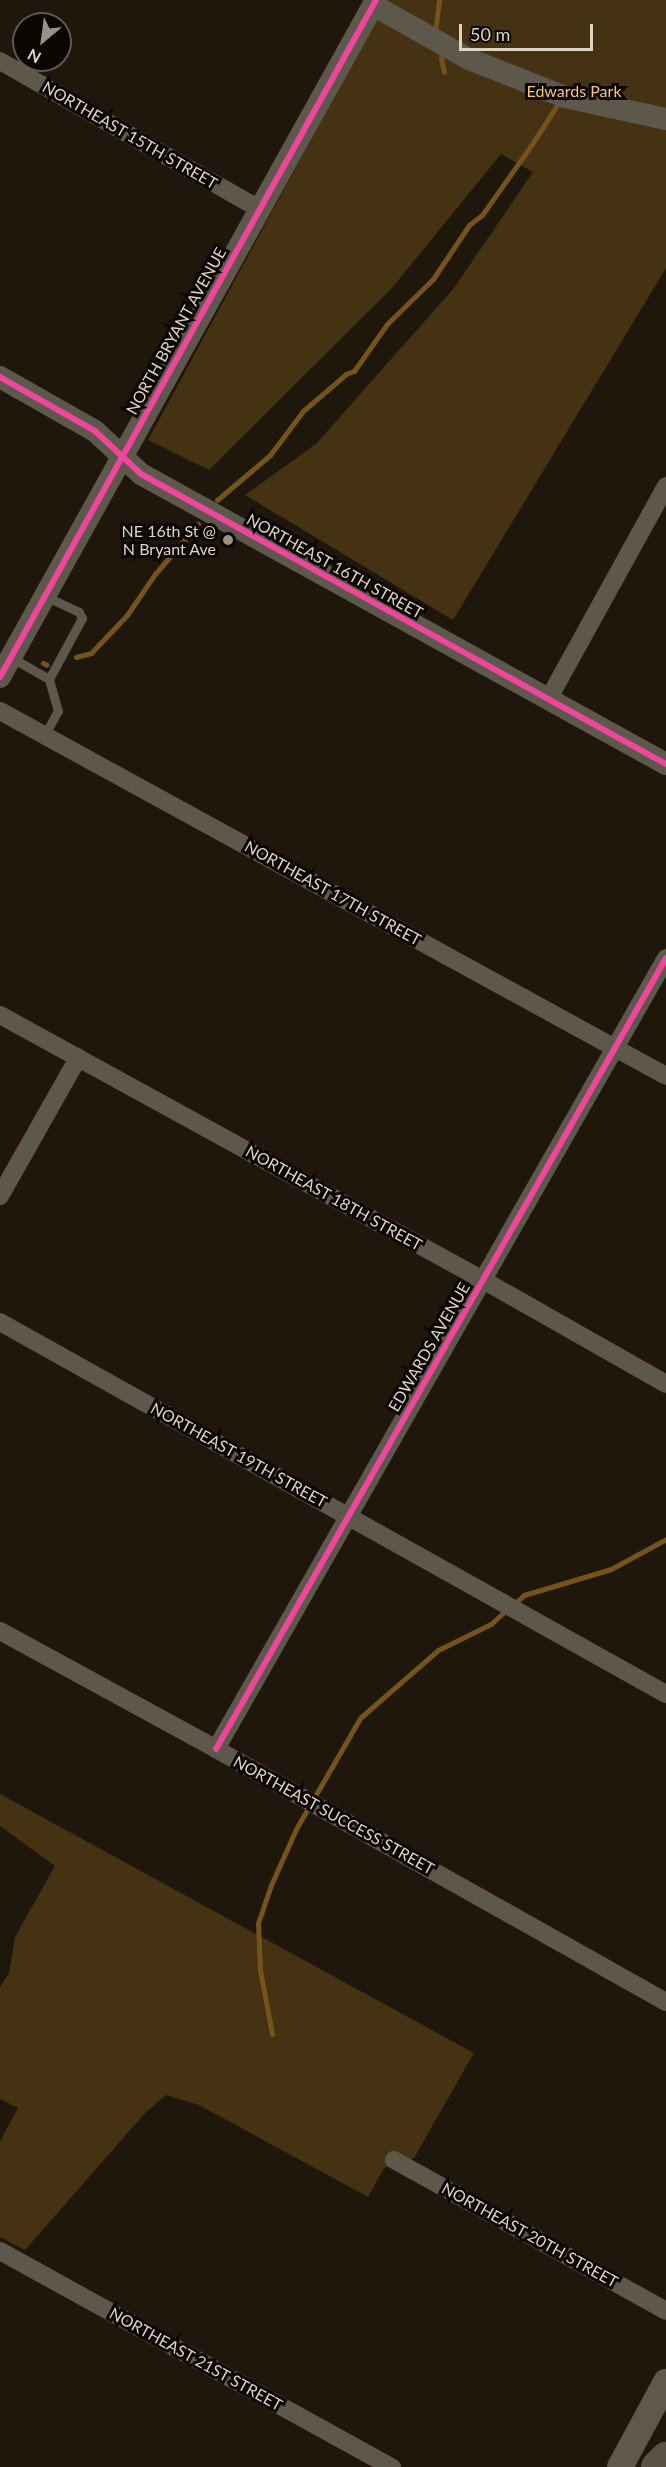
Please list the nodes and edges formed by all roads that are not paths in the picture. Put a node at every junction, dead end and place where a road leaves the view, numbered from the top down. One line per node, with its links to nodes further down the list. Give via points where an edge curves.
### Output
1 (375, 3): 3 (street, via 469,59 544,89); 4 (street, NORTH BRYANT AVENUE)
2 (0, 61): 4 (street, NORTHEAST 15TH STREET)
3 (666, 119)
4 (260, 209): 6 (street, NORTH BRYANT AVENUE)
5 (0, 377): 6 (street, NORTHEAST 16TH STREET, via 94,431)
6 (122, 456): 8 (street, NORTH BRYANT AVENUE); 11 (street, NORTHEAST 16TH STREET, via 141,474)
7 (666, 486): 11 (street)
8 (44, 596): 9 (street, NORTH BRYANT AVENUE); 10 (lane, via 79,612 82,618)
9 (5, 667): 10 (lane)
10 (49, 679): 13 (lane, via 58,711)
11 (549, 698): 14 (street, NORTHEAST 16TH STREET)
12 (0, 711): 13 (street, NORTHEAST 17TH STREET)
13 (44, 736): 17 (street, NORTHEAST 17TH STREET)
14 (666, 764)
15 (666, 958): 17 (street, EDWARDS AVENUE)
16 (0, 1016): 18 (street, NORTHEAST 18TH STREET)
17 (615, 1047): 19 (street, NORTHEAST 17TH STREET); 21 (street, EDWARDS AVENUE)
18 (78, 1058): 20 (street); 21 (street, NORTHEAST 18TH STREET)
19 (666, 1076)
20 (0, 1196)
21 (483, 1280): 23 (street, NORTHEAST 18TH STREET); 24 (street, EDWARDS AVENUE)
22 (0, 1323): 24 (street, NORTHEAST 19TH STREET)
23 (666, 1384)
24 (348, 1516): 26 (street, NORTHEAST 19TH STREET); 27 (street, EDWARDS AVENUE)
25 (0, 1631): 27 (street, NORTHEAST SUCCESS STREET)
26 (666, 1694)
27 (216, 1749): 28 (street, NORTHEAST SUCCESS STREET)
28 (666, 2002)
29 (394, 2160): 31 (street, NORTHEAST 20TH STREET)
30 (0, 2251): 34 (street, NORTHEAST 21ST STREET)
31 (666, 2312)
32 (666, 2382): 35 (main road)
33 (666, 2458): 36 (highway)
34 (392, 2467)
35 (620, 2467)
36 (657, 2467)

